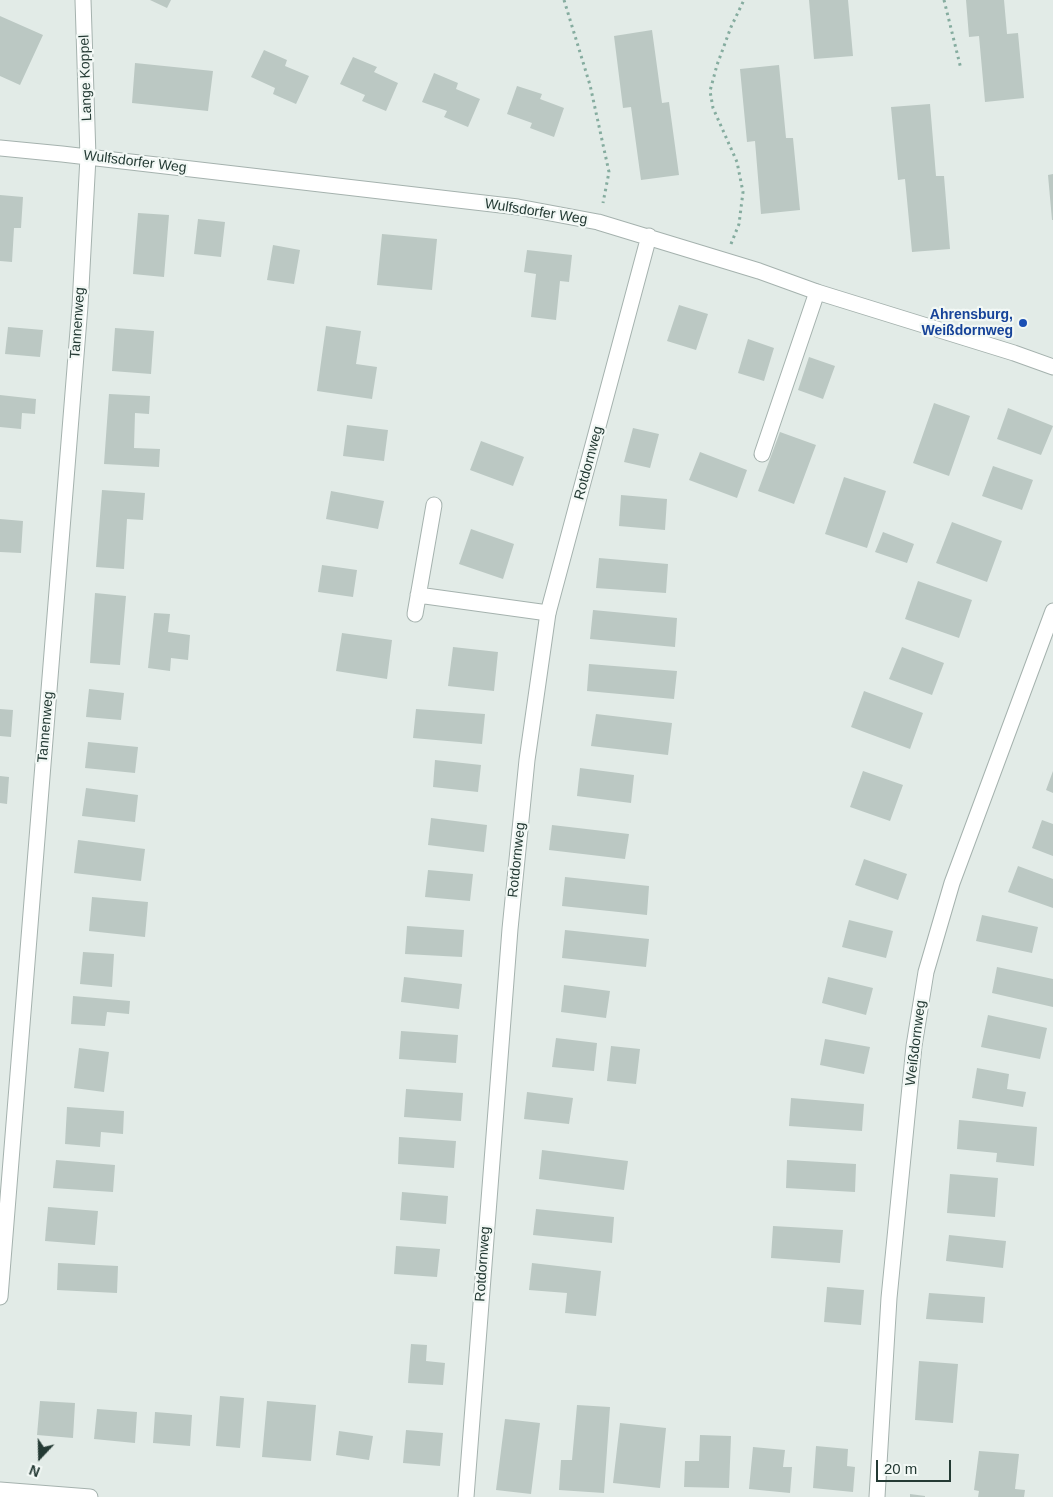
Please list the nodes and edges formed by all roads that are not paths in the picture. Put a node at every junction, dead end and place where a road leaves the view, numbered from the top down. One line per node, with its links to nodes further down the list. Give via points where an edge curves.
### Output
1 (83, 0): 3 (street, Lange Koppel)
2 (0, 148): 3 (street, Wulfsdorfer Weg)
3 (88, 157): 4 (street, Wulfsdorfer Weg, via 518,207 598,222); 13 (street, Tannenweg, via 80,306)
4 (649, 236): 5 (street, Wulfsdorfer Weg); 11 (street, Rotdornweg)
5 (817, 292): 6 (street, Wulfsdorfer Weg); 7 (street)
6 (1053, 368)
7 (762, 454)
8 (434, 505): 9 (street)
9 (418, 595): 11 (street); 12 (street)
10 (1053, 611): 17 (street, Weißdornweg, via 952,884 926,972 914,1046 889,1298)
11 (548, 613): 16 (street, Rotdornweg, via 527,760 510,929)
12 (415, 614)
13 (0, 1297)
14 (0, 1490): 15 (street)
15 (90, 1497)
16 (466, 1497)
17 (877, 1497)

